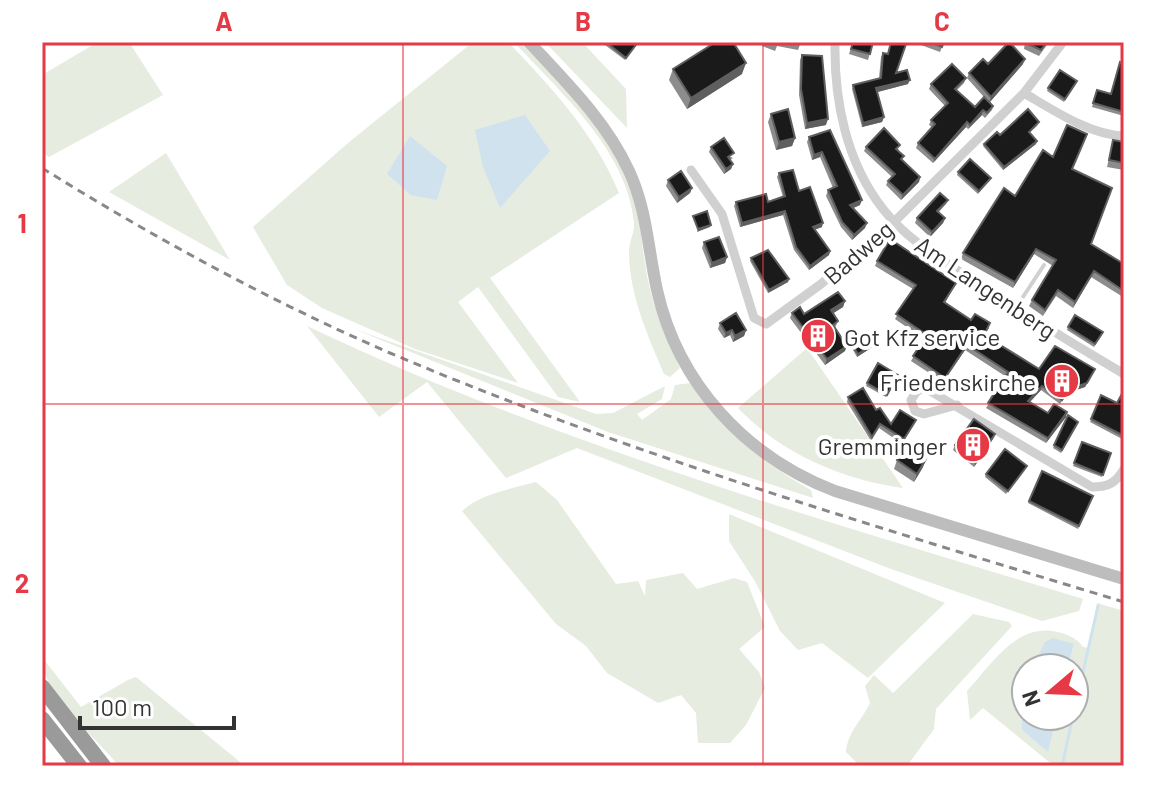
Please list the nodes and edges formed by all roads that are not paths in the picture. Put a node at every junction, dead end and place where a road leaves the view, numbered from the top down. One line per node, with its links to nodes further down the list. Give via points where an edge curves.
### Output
1 (529, 42): 13 (main road, via 589,107 623,159 645,216 670,333 698,386 740,434 778,463 835,491)
2 (835, 42): 7 (street, Am Langenberg, via 837,106 873,195)
3 (1063, 42): 4 (street, Badweg)
4 (1024, 93): 5 (street, via 1111,136); 7 (street, Badweg)
5 (1124, 136)
6 (691, 170): 7 (street, Badweg, via 722,214 754,318 762,324 821,284)
7 (894, 222): 9 (street, Am Langenberg)
8 (1044, 265): 9 (lane)
9 (1016, 308): 10 (street, Am Langenberg)
10 (1124, 374)
11 (957, 405): 12 (street, via 1092,487 1115,482)
12 (1124, 469)
13 (1124, 579)
14 (42, 687): 17 (highway)
15 (42, 719): 16 (highway)
16 (79, 766)
17 (103, 766)

